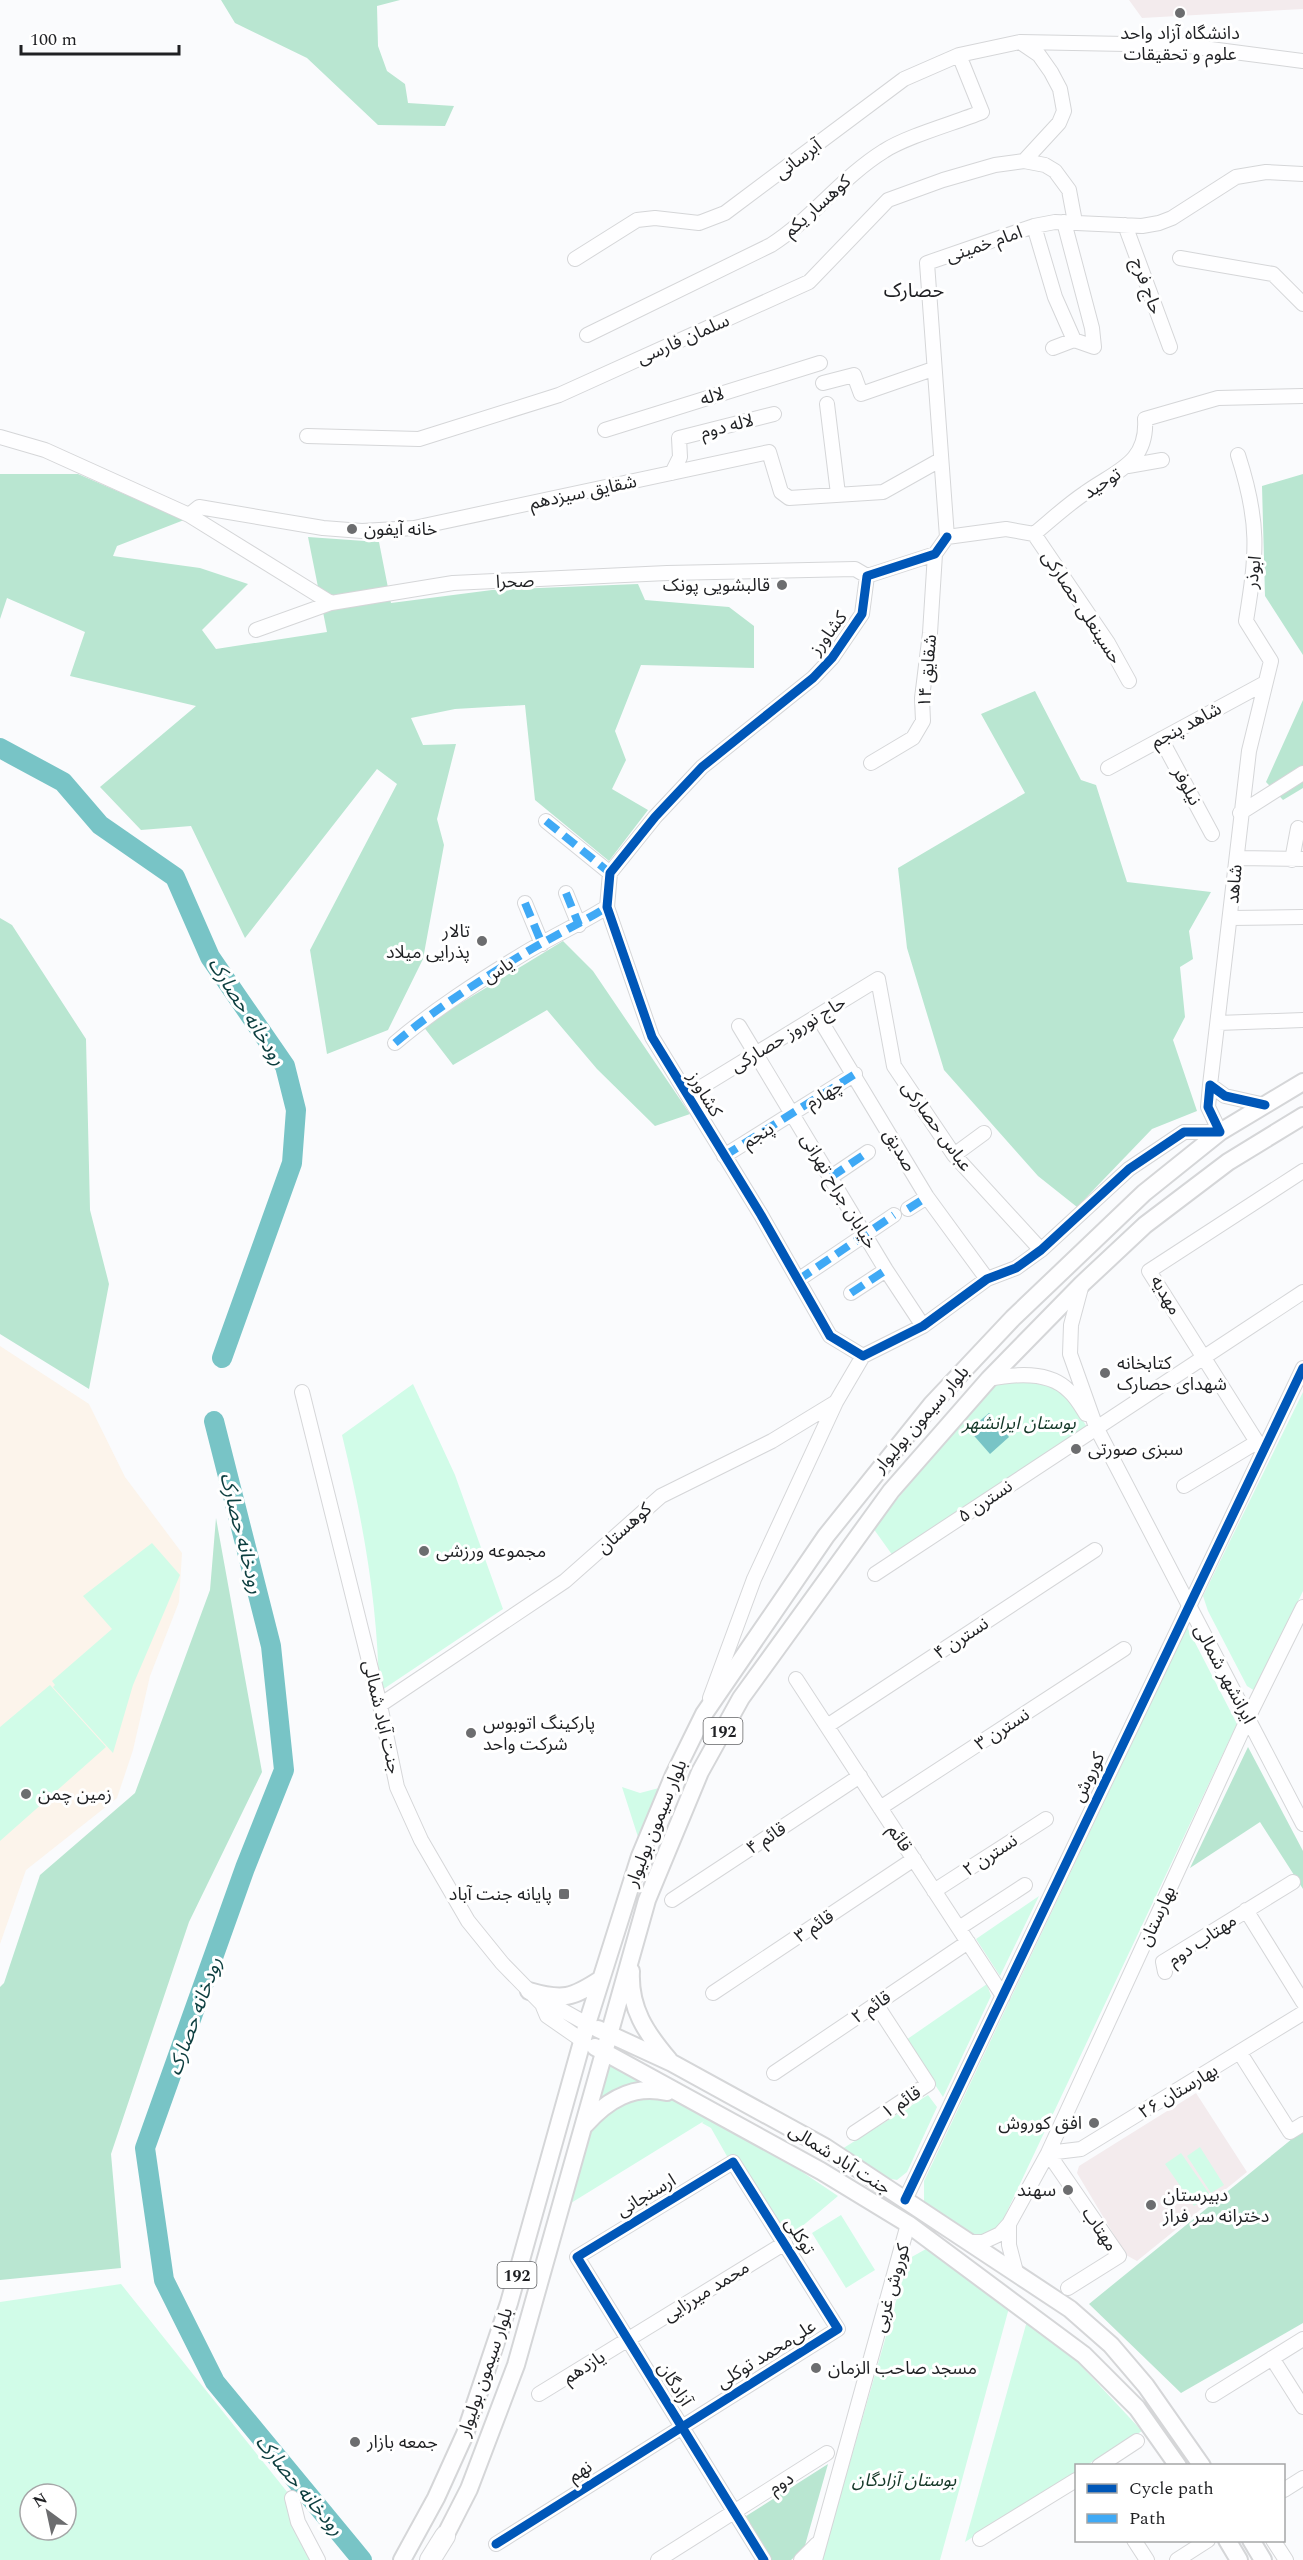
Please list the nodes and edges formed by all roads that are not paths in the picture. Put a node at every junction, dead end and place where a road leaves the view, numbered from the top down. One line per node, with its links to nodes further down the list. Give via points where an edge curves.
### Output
1 (1020, 42): 2 (street, آبرسانی); 3 (street, آبرسانی, via 1180,45); 4 (street, via 1039,55 1052,72 1064,111 1059,123)
2 (959, 55): 10 (street, آبرسانی, via 904,79 725,213 699,223 637,220); 12 (street, کوهسار یکم, via 982,112 885,150 771,245)
3 (1303, 61)
4 (1024, 161): 6 (street, via 1045,165 1065,181); 23 (street, سلمان فارسی, via 995,165 888,200 808,282 559,395 418,439)
5 (1303, 174): 7 (street, امام خمینی, via 1266,172 1236,177 1172,218 1142,226)
6 (1070, 222): 7 (street, امام خمینی); 8 (street, امام خمینی); 13 (street, via 1094,347)
7 (1125, 225): 14 (street, حاج فرج)
8 (1034, 226): 13 (street, via 1060,311); 17 (street, امام خمینی, via 927,263)
9 (1180, 258): 11 (street, via 1274,274)
10 (574, 259)
11 (1303, 304)
12 (587, 335)
13 (1074, 340): 15 (street)
14 (1170, 347)
15 (1053, 348)
16 (820, 363): 22 (street, لاله)
17 (933, 369): 18 (street, via 861,394 854,375); 26 (street, امام خمینی)
18 (823, 383)
19 (1303, 396): 28 (street, توحید, via 1218,398 1145,419 1143,444)
20 (827, 404): 30 (street)
21 (774, 414): 29 (street, لاله دوم, via 679,438 680,457)
22 (605, 430)
23 (307, 436)
24 (0, 437): 31 (street, via 45,450)
25 (1238, 455): 39 (street, ابوذر, via 1255,515 1256,557 1246,621 1270,661)
26 (940, 460): 30 (street, شقایق سیزدهم, via 883,492); 33 (street, امام خمینی)
27 (1162, 460): 28 (street)
28 (1128, 466): 32 (street, توحید, via 1085,492)
29 (672, 473): 30 (street, شقایق سیزدهم, via 769,452 785,496); 31 (street, شقایق سیزدهم, via 414,528 322,528 199,507)
30 (838, 494)
31 (189, 515): 36 (street)
32 (1034, 534): 33 (street, via 1006,529); 38 (street, حسینعلی حصارکی)
33 (947, 537): 34 (street)
34 (935, 554): 35 (street); 41 (street, شقایق ۱۴, via 923,721 913,738)
35 (867, 576): 36 (street, صحرا, via 855,569 453,583); 50 (street, کشاورز, via 862,614 832,658 813,678 702,767)
36 (331, 603): 37 (street, صحرا)
37 (256, 630)
38 (1129, 681)
39 (1264, 683): 40 (street, شاهد پنجم); 44 (street, شاهد)
40 (1161, 739): 42 (street, شاهد پنجم); 47 (street, نیلوفر)
41 (871, 763)
42 (1108, 768)
43 (1303, 773): 44 (street)
44 (1240, 813): 48 (street, شاهد)
45 (546, 821): 50 (street)
46 (1298, 828): 49 (street)
47 (1212, 834)
48 (1237, 858): 49 (street); 55 (street, شاهد)
49 (1298, 859)
50 (610, 873): 53 (street, کشاورز)
51 (566, 893): 56 (street)
52 (525, 903): 57 (street)
53 (607, 907): 56 (street, یاس); 76 (street, کشاورز, via 652,1037)
54 (1303, 917): 55 (street)
55 (1231, 918): 61 (street, شاهد)
56 (579, 925): 57 (street, یاس)
57 (542, 944): 63 (street, یاس, via 454,998)
58 (878, 979): 59 (street, حاج نوروز حصارکی); 75 (street, عباس حصارکی, via 894,1066)
59 (819, 1018): 64 (street, حاج نوروز حصارکی); 65 (street, صدیق)
60 (1303, 1020): 61 (street)
61 (1218, 1023): 67 (street, شاهد)
62 (739, 1026): 64 (street, خیابان جراح تهرانی)
63 (395, 1043)
64 (756, 1054): 68 (street, حاج نوروز حصارکی); 70 (street, خیابان جراح تهرانی)
65 (855, 1074): 70 (street, چهارم); 79 (street, صدیق)
66 (1303, 1082): 69 (main road, بلوار سیمون بولیوار / 192)
67 (1210, 1085): 69 (street, via 1225,1096); 72 (street, شاهد, via 1208,1107)
68 (698, 1089)
69 (1265, 1105): 72 (main road, بلوار سیمون بولیوار / 192)
70 (792, 1113): 76 (street, پنجم); 78 (street, خیابان جراح تهرانی)
71 (1303, 1116): 87 (main road, بلوار سیمون بولیوار / 192, via 1185,1192)
72 (1220, 1132): 83 (street, via 1184,1131 1129,1169); 106 (main road, بلوار سیمون بولیوار / 192, via 1123,1213 1013,1318 932,1404 826,1536)
73 (984, 1133): 75 (street)
74 (868, 1152): 78 (street)
75 (954, 1155): 83 (street, عباس حصارکی)
76 (724, 1156): 86 (street, کشاورز)
77 (1303, 1171): 92 (street, مهدیه, via 1149,1271)
78 (831, 1177): 82 (street, خیابان جراح تهرانی)
79 (927, 1197): 80 (street); 85 (street, صدیق)
80 (908, 1209)
81 (894, 1215): 82 (street)
82 (866, 1235): 84 (street, خیابان جراح تهرانی); 86 (street)
83 (1041, 1250): 85 (street, via 1016,1268)
84 (886, 1270): 89 (street); 90 (street, خیابان جراح تهرانی)
85 (987, 1279): 90 (street)
86 (798, 1280): 91 (street, کشاورز, via 830,1336)
87 (1082, 1284): 94 (main road, بلوار سیمون بولیوار / 192); 97 (street, via 1071,1325 1070,1354)
88 (1303, 1292): 92 (street, نسترن ۵)
89 (851, 1293)
90 (923, 1326): 91 (street)
91 (863, 1356): 96 (street, کوهستان)
92 (1204, 1358): 97 (street, نسترن ۵); 98 (street, مهدیه, via 1257,1442)
93 (1303, 1368): 101 (street, کوروش)
94 (989, 1379): 97 (street, via 1023,1375 1049,1379 1069,1390); 121 (main road, بلوار سیمون بولیوار / 192, via 891,1491 741,1698 700,1772 669,1841)
95 (302, 1392): 105 (street, جنت آباد شمالی)
96 (836, 1402): 105 (street, کوهستان, via 772,1441 661,1496 565,1581); 106 (street, via 754,1579)
97 (1096, 1427): 100 (street, نسترن ۵); 101 (street, ایرانشهر شمالی)
98 (1184, 1486)
99 (1095, 1550): 108 (street, نسترن ۴)
100 (875, 1574)
101 (1189, 1605): 107 (street, ایرانشهر شمالی); 126 (street, کوروش)
102 (1303, 1607): 107 (street, بهارستان)
103 (1124, 1649): 110 (street, نسترن ۳)
104 (796, 1679): 108 (street, قائم)
105 (380, 1705): 124 (street, جنت آباد شمالی, via 397,1787 421,1840 468,1921)
106 (704, 1714): 123 (main road, بلوار سیمون بولیوار / 192, via 640,1856)
107 (1248, 1718): 112 (street, ایرانشهر شمالی); 142 (street, بهارستان)
108 (827, 1726): 109 (street, قائم)
109 (860, 1776): 110 (street, قائم); 117 (street, قائم ۴)
110 (880, 1808): 113 (street, قائم)
111 (1046, 1819): 116 (street, نسترن ۲)
112 (1303, 1824)
113 (914, 1859): 116 (street, قائم); 125 (street, قائم ۳)
114 (1293, 1882): 118 (street, مهتاب دوم)
115 (1025, 1886): 119 (street)
116 (934, 1891): 119 (street, قائم)
117 (672, 1900)
118 (1246, 1911): 122 (street, مهتاب دوم, via 1163,1962); 127 (street, مهتاب دوم)
119 (959, 1929): 120 (street, قائم)
120 (968, 1942): 126 (street, قائم); 129 (street, قائم ۲)
121 (632, 1956): 132 (main road, بلوار سیمون بولیوار / 192); 136 (main road, via 630,1986 637,2014)
122 (1165, 1972)
123 (601, 1979): 124 (main road, via 573,1996 546,1996); 131 (main road, بلوار سیمون بولیوار / 192)
124 (529, 1990): 128 (street, جنت آباد شمالی)
125 (714, 1993)
126 (1004, 1996): 144 (street, کوروش)
127 (1303, 2002)
128 (542, 2004): 131 (street, جنت آباد شمالی, via 553,2004); 133 (street, جنت آباد شمالی, via 547,2016)
129 (876, 2004): 137 (street, قائم ۲); 141 (street, قائم ۱, via 928,2084)
130 (1303, 2013): 135 (street, بهارستان ۲۶)
131 (587, 2024): 132 (main road, جنت آباد شمالی); 133 (main road, بلوار سیمون بولیوار / 192)
132 (607, 2034): 134 (main road, بلوار سیمون بولیوار / 192); 136 (main road, جنت آباد شمالی)
133 (583, 2042): 134 (main road, جنت آباد شمالی); 180 (main road, بلوار سیمون بولیوار / 192, via 494,2354 465,2434)
134 (604, 2051): 138 (main road, جنت آباد شمالی); 140 (main road, بلوار سیمون بولیوار / 192)
135 (1240, 2053): 139 (street, via 1290,2132); 142 (street, بهارستان ۲۶, via 1081,2149)
136 (672, 2063): 144 (main road, جنت آباد شمالی, via 825,2147)
137 (774, 2073)
138 (680, 2095): 140 (main road, via 647,2090 619,2096); 145 (main road, جنت آباد شمالی, via 821,2171)
139 (1303, 2124)
140 (583, 2127): 170 (main road, بلوار سیمون بولیوار / 192, via 516,2365 469,2489)
141 (854, 2133)
142 (1048, 2153): 146 (street, بهارستان); 151 (street, مهتاب, via 1119,2256)
143 (733, 2162): 147 (street, توکلی); 149 (street, ارسنجانی)
144 (905, 2200): 148 (main road, جنت آباد شمالی)
145 (908, 2224): 163 (main road, جنت آباد شمالی, via 1084,2355 1137,2409); 172 (street, کوروش غربی)
146 (1009, 2224): 148 (street, بهارستان, via 1000,2234 983,2242); 150 (street, via 1009,2245)
147 (785, 2242): 152 (street, توکلی); 154 (street, محمد میرزایی)
148 (972, 2242): 150 (main road, جنت آباد شمالی)
149 (577, 2257): 154 (street, آزادگان)
150 (1016, 2272): 164 (main road, جنت آباد شمالی, via 1070,2309 1111,2345 1161,2404)
151 (1068, 2288)
152 (838, 2329): 159 (street, علی‌محمد توکلی)
153 (1303, 2339): 155 (street)
154 (628, 2340): 156 (street, یازدهم); 159 (street, آزادگان)
155 (1272, 2358): 157 (street); 158 (street)
156 (539, 2394)
157 (1213, 2395)
158 (1303, 2407)
159 (682, 2427): 169 (street, آزادگان); 178 (street, نهم)
160 (1137, 2441): 162 (street)
161 (827, 2453): 169 (street, دوم)
162 (1103, 2464)
163 (1177, 2464)
164 (1201, 2464)
165 (1303, 2478): 167 (street)
166 (1075, 2481): 171 (street)
167 (1285, 2489)
168 (292, 2498): 179 (street, via 298,2522)
169 (734, 2512): 183 (street, دوم); 184 (street, آزادگان)
170 (445, 2536): 181 (highway); 182 (highway)
171 (980, 2539)
172 (820, 2540): 185 (street); 186 (street, کوروش غربی)
173 (1135, 2542): 187 (street)
174 (1206, 2542): 188 (street)
175 (1228, 2542): 189 (main road)
176 (1252, 2542): 190 (main road)
177 (1274, 2542): 191 (street)
178 (496, 2544)
179 (318, 2560)
180 (402, 2560)
181 (430, 2560)
182 (441, 2560)
183 (658, 2560)
184 (764, 2560)
185 (801, 2560)
186 (815, 2560)
187 (1147, 2560)
188 (1177, 2560)
189 (1239, 2560)
190 (1263, 2560)
191 (1286, 2560)

